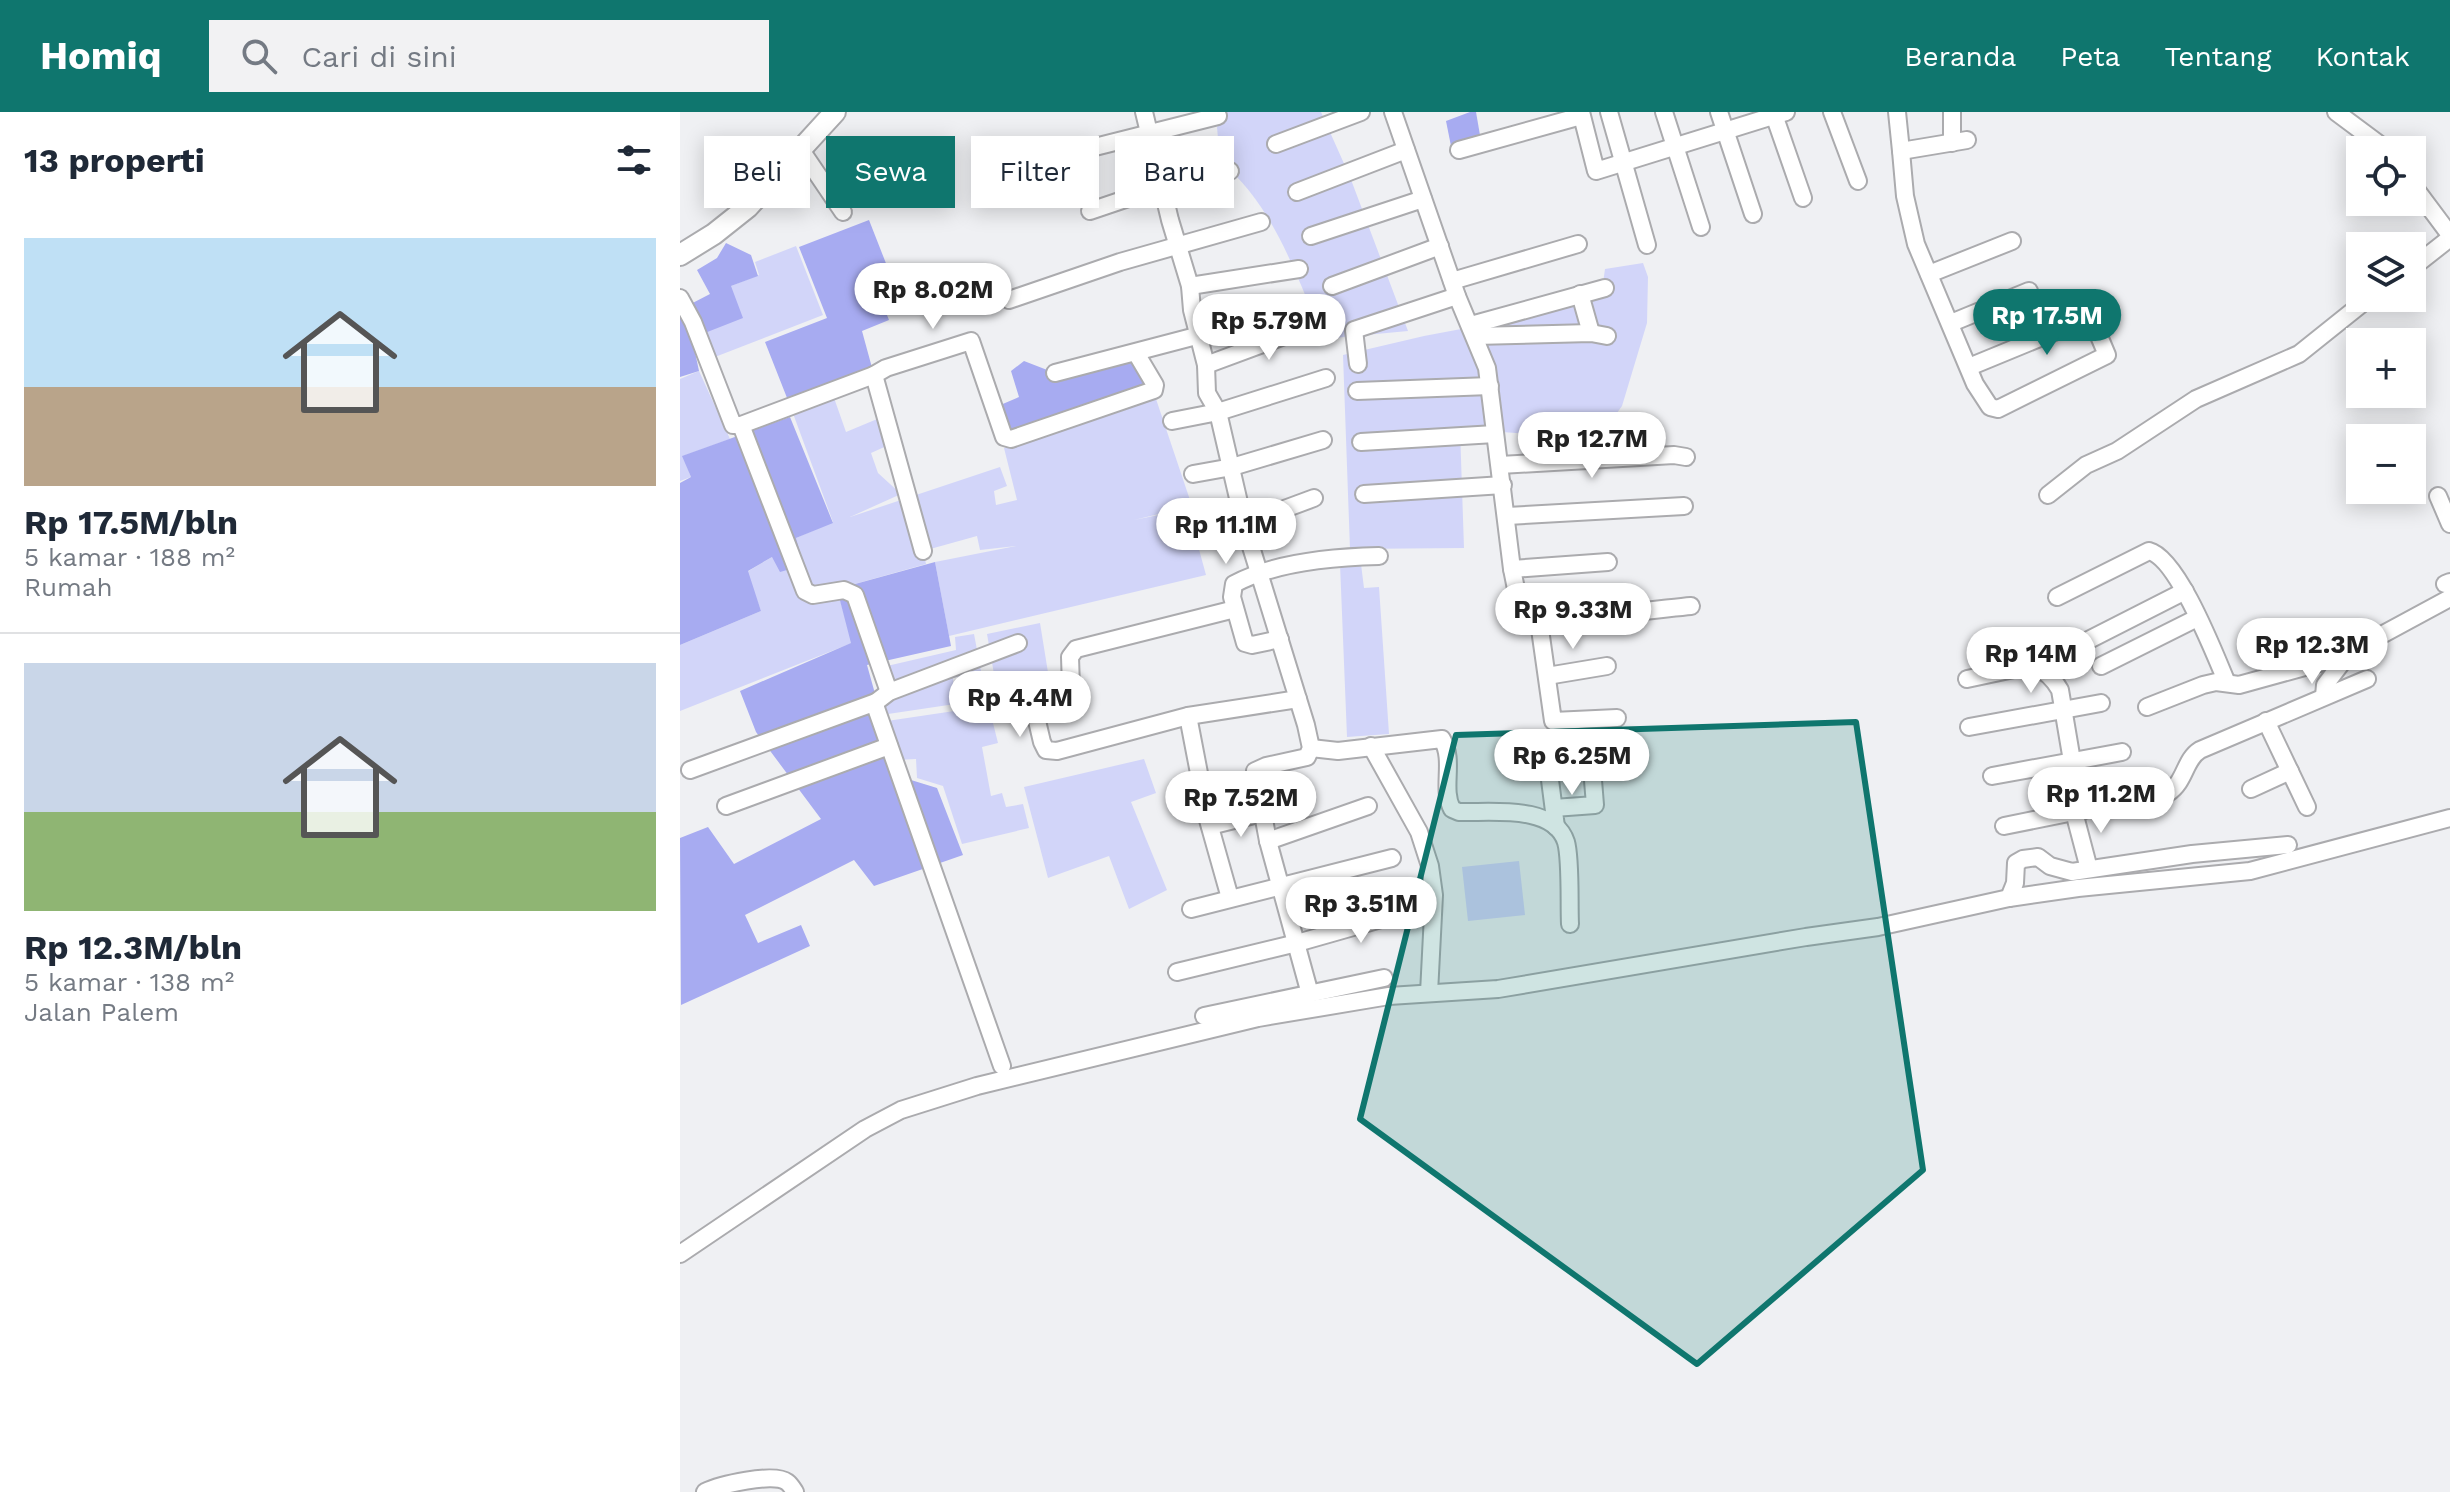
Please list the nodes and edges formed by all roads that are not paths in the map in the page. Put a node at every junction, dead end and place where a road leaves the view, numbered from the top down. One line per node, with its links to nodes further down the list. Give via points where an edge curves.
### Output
1 (835, 112): 19 (main road)
2 (1144, 112): 17 (street)
3 (1361, 112): 15 (street)
4 (1393, 112): 23 (street)
5 (1609, 112): 27 (street)
6 (1664, 112): 22 (street)
7 (1719, 112): 16 (street)
8 (1832, 112): 28 (street)
9 (1897, 112): 25 (street)
10 (1952, 112): 25 (street, via 1960,142)
11 (2336, 112): 18 (street)
12 (1778, 113): 16 (street); 30 (street)
13 (1581, 114): 24 (street); 27 (street, via 1596,171)
14 (1218, 116): 17 (street)
15 (1336, 117): 20 (street)
16 (1725, 132): 22 (street); 38 (street)
17 (1150, 134): 21 (street)
18 (2368, 136)
19 (810, 140)
20 (1276, 144)
21 (1099, 146)
22 (1675, 148): 27 (street); 40 (street)
23 (1406, 150): 29 (street); 31 (street)
24 (1459, 150)
25 (1901, 151): 51 (street, via 1905,196)
26 (810, 163): 37 (street)
27 (1623, 164): 46 (street)
28 (1858, 181)
29 (1297, 192)
30 (1803, 198)
31 (1423, 199): 41 (street); 47 (street)
32 (1115, 203): 36 (street)
33 (2426, 204): 42 (street)
34 (747, 208): 48 (main road)
35 (1167, 208): 45 (street)
36 (1090, 211)
37 (843, 212)
38 (1753, 214)
39 (1261, 222): 45 (street)
40 (1701, 227)
41 (1311, 236)
42 (2450, 237): 49 (street)
43 (2012, 241): 51 (street)
44 (1578, 244): 54 (street)
45 (1178, 245): 52 (street); 59 (street)
46 (1647, 245)
47 (1440, 246): 53 (street); 54 (street)
48 (680, 255)
49 (2426, 257)
50 (1299, 269): 52 (street)
51 (1929, 274): 64 (street)
52 (1190, 286): 66 (street)
53 (1332, 286)
54 (1454, 288): 65 (street); 68 (street, via 1354,330)
55 (1605, 288): 57 (street)
56 (2029, 291): 64 (street)
57 (1580, 294): 65 (street); 65 (street, via 1599,335)
58 (680, 298): 78 (street, via 728,419)
59 (1009, 300)
60 (2110, 309): 62 (street)
61 (2352, 312): 88 (street, via 2299,354 2196,399 2086,465)
62 (2091, 317): 70 (street); 70 (street, via 2107,355 1998,409 1986,404)
63 (1319, 323): 69 (street)
64 (1951, 323): 70 (street)
65 (1473, 330): 74 (street)
66 (1200, 335): 67 (street); 69 (street)
67 (1136, 353): 71 (street); 72 (street, via 1154,390 1011,439 1004,437 971,341)
68 (1358, 364)
69 (1206, 365): 76 (street, via 1207,393)
70 (1969, 367)
71 (1055, 373)
72 (874, 375): 78 (street); 96 (street)
73 (1326, 378): 76 (street)
74 (1490, 386): 75 (street); 79 (street)
75 (1357, 391)
76 (1218, 412): 77 (street); 84 (street)
77 (1172, 421)
78 (741, 425): 119 (street, via 805,591 813,595 844,590 855,595)
79 (1495, 434): 81 (street); 83 (street)
80 (1323, 440): 84 (street)
81 (1361, 442)
82 (1686, 457): 83 (street)
83 (1500, 465): 86 (street)
84 (1232, 467): 85 (street); 93 (street)
85 (1193, 474)
86 (1503, 485): 87 (street); 92 (street)
87 (1364, 494)
88 (2048, 495)
89 (2438, 496): 94 (street)
90 (1314, 498): 93 (street)
91 (1684, 506): 92 (street)
92 (1507, 516): 99 (street)
93 (1244, 524): 95 (street); 100 (street)
94 (2450, 524)
95 (1213, 529)
96 (923, 551)
97 (1379, 556): 100 (street, via 1337,557)
98 (1608, 562): 99 (street)
99 (1512, 569): 106 (street, via 1520,609)
100 (1260, 575): 105 (street, via 1232,587); 108 (street)
101 (2448, 588): 111 (street)
102 (2185, 591): 103 (street, via 2162,557 2149,551); 107 (street); 110 (street)
103 (2057, 597)
104 (1691, 606): 106 (street)
105 (1235, 609): 108 (street, via 1247,645); 124 (street, via 1076,649 1070,657 1071,687 1034,708 1049,752)
106 (1538, 615): 114 (street)
107 (2197, 618): 113 (street); 117 (street)
108 (1280, 639): 120 (street)
109 (1018, 643): 119 (street)
110 (2069, 650)
111 (2350, 652): 117 (street, via 2273,677); 118 (street, via 2325,685)
112 (1607, 666): 114 (street)
113 (2101, 666)
114 (1547, 676): 125 (street, via 1553,721)
115 (1967, 679): 123 (street, via 2037,667 2055,680)
116 (2367, 679): 118 (street)
117 (2227, 683): 122 (street, via 2203,685)
118 (2324, 696): 126 (street)
119 (883, 697): 128 (street); 133 (street)
120 (1298, 699): 124 (street); 130 (street)
121 (2101, 703): 123 (street)
122 (2147, 707)
123 (2063, 709): 127 (street); 132 (street)
124 (1188, 716): 144 (street)
125 (1617, 718)
126 (2266, 721): 134 (street); 141 (street, via 2193,755 2178,786 2168,793)
127 (1969, 727)
128 (889, 746): 137 (street); 163 (street)
129 (1371, 746): 130 (street); 146 (street, via 1442,739 1449,757 1452,809 1528,814 1549,819); 160 (street, via 1419,832 1430,866 1434,895)
130 (1311, 748): 142 (street, via 1307,757 1255,771)
131 (2122, 752): 132 (street)
132 (2072, 761): 135 (street); 141 (street)
133 (690, 770)
134 (2290, 771): 136 (street); 139 (street)
135 (1992, 776)
136 (2251, 789)
137 (726, 806)
138 (1368, 806): 147 (street)
139 (2307, 807)
140 (1554, 808): 146 (street)
141 (2079, 811): 145 (street); 150 (street)
142 (1262, 813): 144 (street); 147 (street)
143 (2450, 818): 153 (street, via 2250,871)
144 (1210, 826): 152 (street)
145 (2004, 826)
146 (1556, 827): 156 (street, via 1566,842)
147 (1268, 841): 151 (street)
148 (2288, 845): 150 (street)
149 (1392, 858): 151 (street)
150 (2089, 869): 153 (street, via 2072,872 2038,857 2023,859 2016,863)
151 (1280, 885): 152 (street); 157 (street)
152 (1230, 898): 154 (street)
153 (2009, 898): 160 (street, via 1839,934 1498,989)
154 (1191, 909)
155 (1413, 910): 157 (street)
156 (1570, 924)
157 (1297, 943): 158 (street); 161 (street)
158 (1177, 972)
159 (1384, 978): 161 (street)
160 (1429, 993): 164 (street, via 1258,1018 977,1086 901,1110)
161 (1310, 994): 162 (street)
162 (1204, 1016)
163 (1002, 1066)
164 (680, 1254)
165 (705, 1492): 166 (street, via 763,1478 788,1482)
166 (795, 1492)

